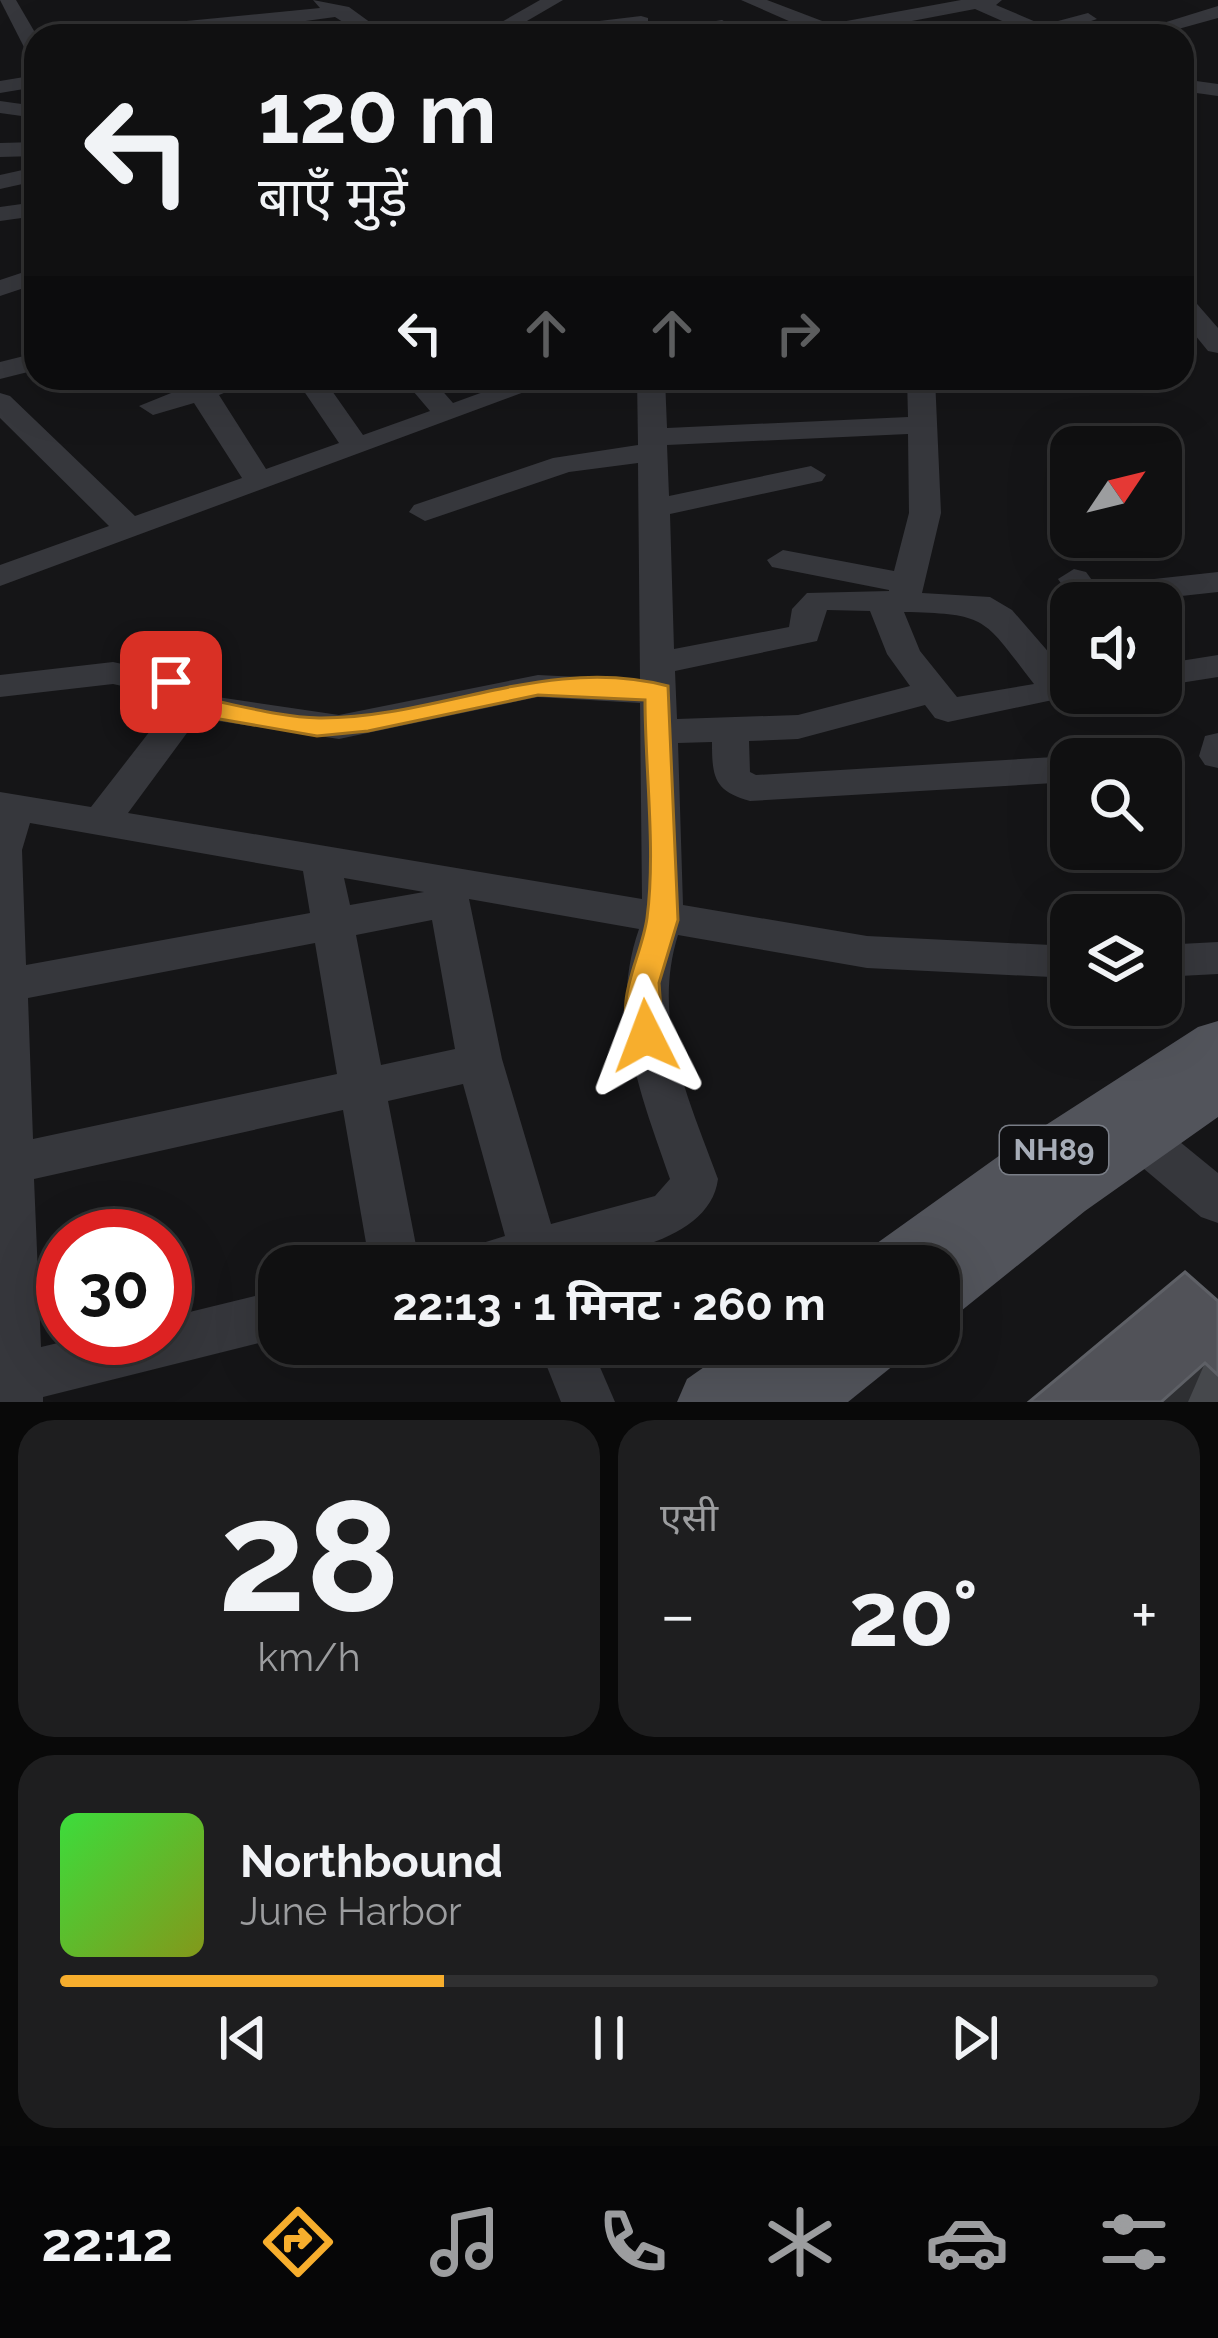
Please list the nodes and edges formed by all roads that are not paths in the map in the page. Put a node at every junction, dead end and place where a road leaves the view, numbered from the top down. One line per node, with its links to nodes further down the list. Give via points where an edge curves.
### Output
1 (278, 0): 15 (street)
2 (318, 0): 11 (street)
3 (554, 0): 13 (street)
4 (751, 0): 9 (street); 14 (street)
5 (889, 0): 16 (street)
6 (5, 1): 26 (street)
7 (980, 1): 16 (street); 23 (street)
8 (176, 8): 17 (street)
9 (797, 8)
10 (1094, 9): 24 (street)
11 (342, 10): 15 (street); 19 (street)
12 (1201, 10): 25 (street)
13 (533, 12): 20 (street); 21 (street, via 636,0)
14 (698, 14)
15 (301, 15): 18 (street)
16 (915, 18): 22 (street)
17 (189, 24)
18 (237, 24)
19 (362, 24)
20 (510, 24)
21 (641, 24)
22 (885, 24)
23 (1027, 24)
24 (1066, 24)
25 (1163, 24)
26 (24, 31)
27 (1194, 317): 28 (street)
28 (1218, 345)
29 (186, 390): 37 (street)
30 (202, 390): 43 (street)
31 (316, 390): 40 (street)
32 (427, 390): 38 (street)
33 (506, 390): 38 (street)
34 (651, 390): 41 (street)
35 (921, 390): 39 (street)
36 (0, 402): 46 (street)
37 (153, 406)
38 (445, 411): 40 (street)
39 (920, 425): 41 (street); 51 (street, via 926,513)
40 (355, 445): 43 (street)
41 (653, 445): 44 (street); 45 (street, via 546,469)
42 (811, 475): 44 (street)
43 (261, 482): 46 (street)
44 (654, 508): 55 (street)
45 (425, 512)
46 (130, 530): 48 (street)
47 (783, 560): 51 (street)
48 (0, 576)
49 (1218, 582): 50 (street)
50 (1182, 586)
51 (898, 594): 54 (street, via 986,606); 55 (street, via 818,599 806,634); 57 (street, via 889,626)
52 (1218, 666): 53 (street)
53 (1182, 672)
54 (1050, 674)
55 (658, 677): 59 (street, via 538,686 339,727); 60 (street)
56 (0, 686): 59 (street, via 137,675 182,688)
57 (932, 692): 58 (street, via 956,712); 61 (street, via 798,727)
58 (1050, 693)
59 (189, 705): 66 (street)
60 (659, 732): 61 (street); 69 (street)
61 (730, 732): 64 (street, via 731,778 750,788)
62 (1218, 745): 63 (street)
63 (1218, 756)
64 (1050, 770)
65 (8, 806): 66 (street); 74 (street)
66 (100, 822): 67 (street)
67 (321, 860): 68 (street); 70 (street)
68 (447, 891): 69 (street); 70 (street); 76 (street)
69 (663, 920): 73 (street, via 867,952); 84 (street, via 647,957 641,1008 692,1193 670,1214)
70 (333, 924): 74 (street); 78 (street)
71 (1218, 958): 72 (street)
72 (1182, 960)
73 (1050, 961)
74 (4, 986): 80 (street)
75 (1218, 1043): 85 (main road, NH89)
76 (480, 1062): 78 (street); 83 (street)
77 (1218, 1086): 79 (main road, NH89)
78 (360, 1090): 80 (street); 82 (street)
79 (1141, 1138): 81 (street); 86 (main road, NH89)
80 (4, 1166): 91 (street)
81 (1218, 1202)
82 (391, 1245)
83 (532, 1245)
84 (578, 1245)
85 (924, 1245)
86 (960, 1275)
87 (258, 1320): 91 (street)
88 (572, 1365): 92 (street)
89 (761, 1365): 93 (main road)
90 (844, 1365): 94 (main road)
91 (10, 1387)
92 (587, 1402)
93 (711, 1402)
94 (796, 1402)

